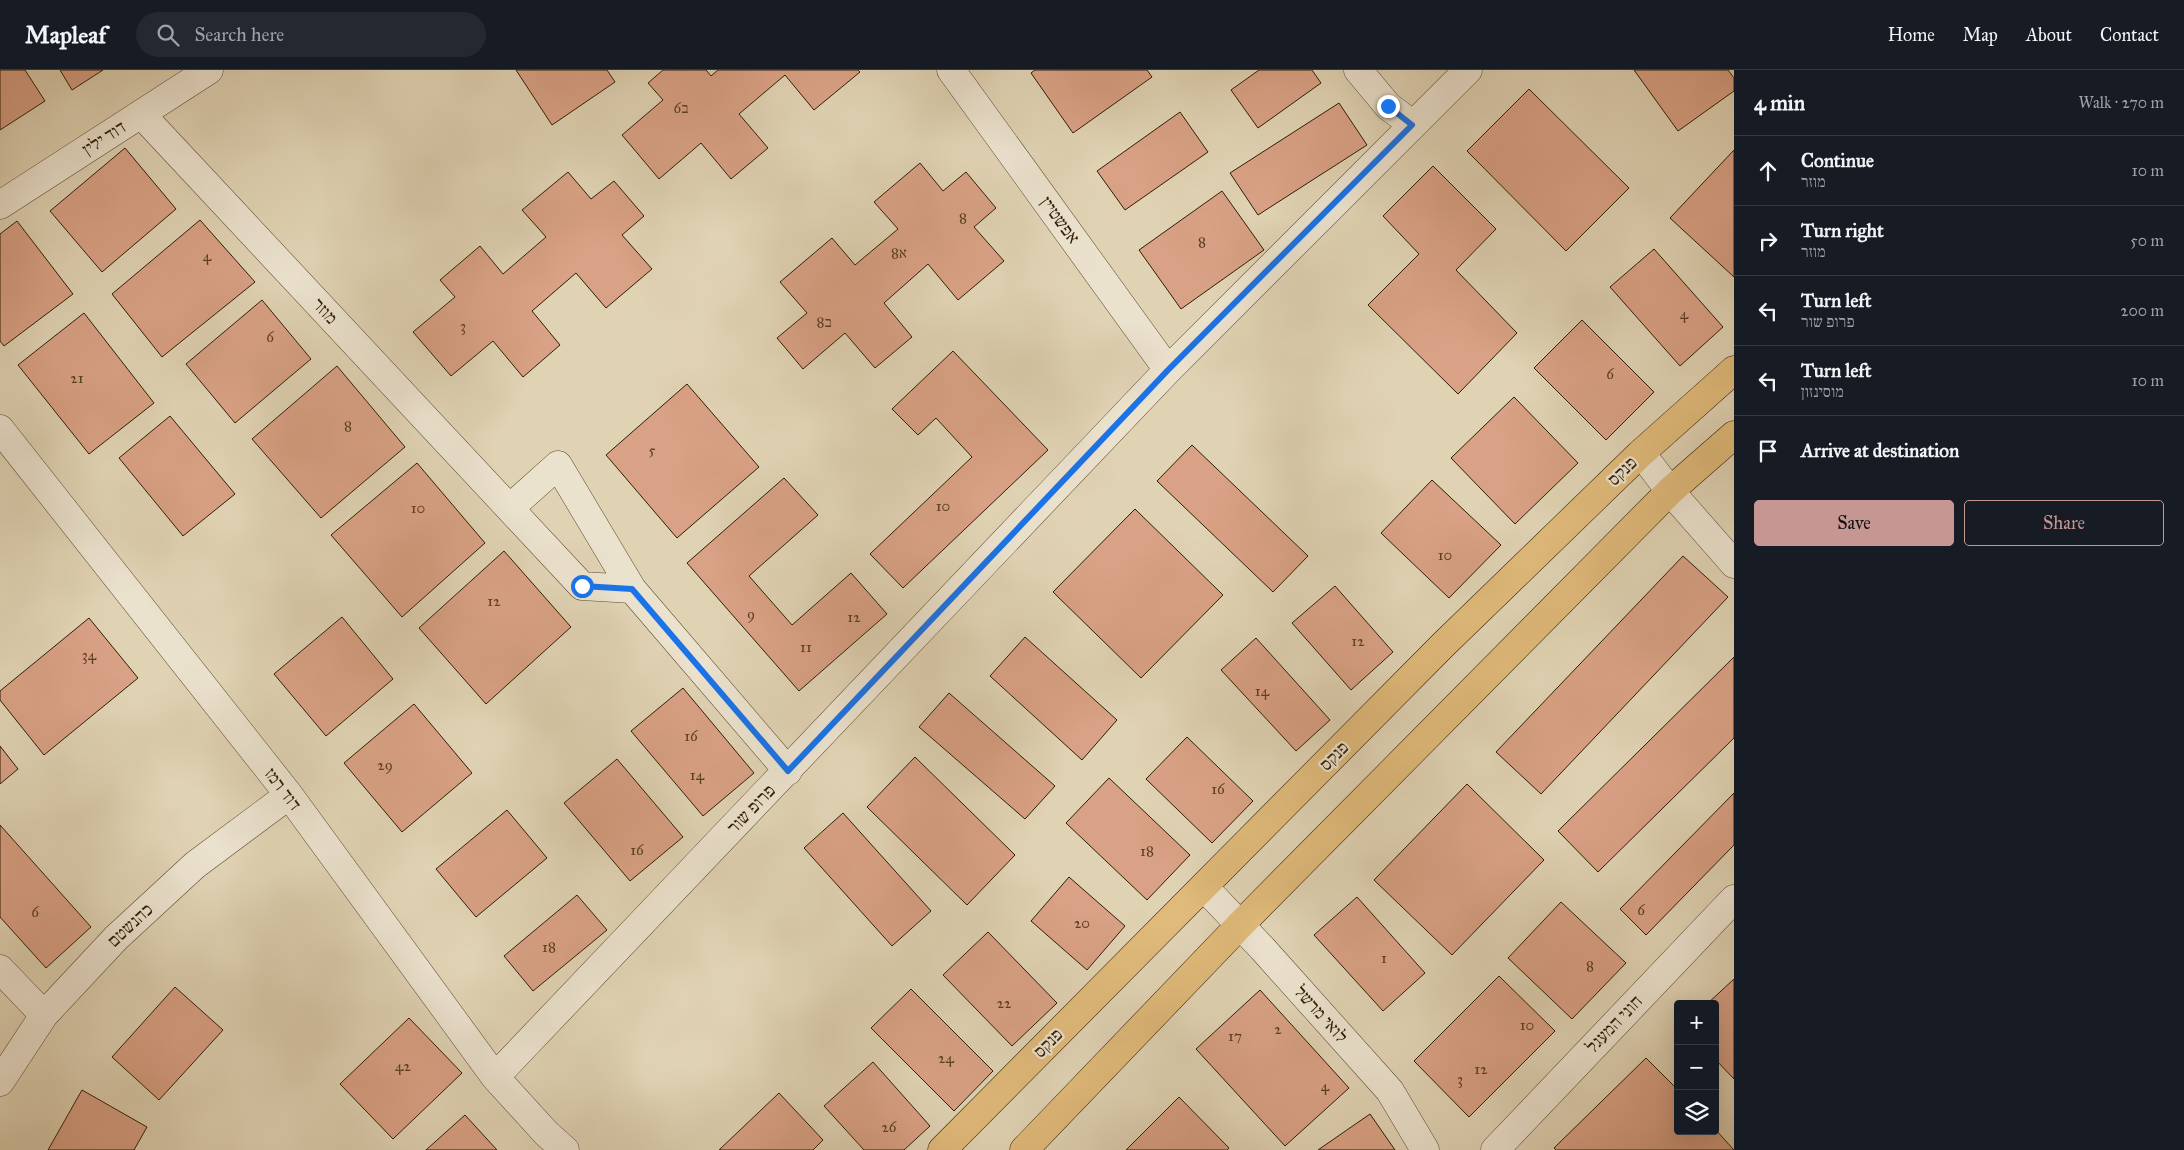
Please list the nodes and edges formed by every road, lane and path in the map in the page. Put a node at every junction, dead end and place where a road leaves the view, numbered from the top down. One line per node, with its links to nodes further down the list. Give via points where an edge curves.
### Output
1 (208, 70): 5 (street, דוד ילין)
2 (951, 70): 8 (street, אפשטיין)
3 (1358, 70): 6 (street, via 1388,106)
4 (1468, 70): 6 (street, פרופ שור)
5 (141, 114): 7 (street, דוד ילין); 14 (street, מוזר)
6 (1412, 125): 8 (street, פרופ שור)
7 (0, 205)
8 (1168, 370): 17 (street, פרופ שור)
9 (1734, 370): 12 (main road, פנקס)
10 (0, 429): 18 (street, דוד רמז)
11 (1734, 435): 13 (main road)
12 (1641, 453): 13 (street); 19 (main road, פנקס, via 1444,644)
13 (1670, 491): 15 (street); 21 (main road)
14 (510, 508): 16 (street, מוזר, via 582,586); 16 (street, via 558,465)
15 (1734, 564)
16 (632, 589): 17 (street)
17 (788, 771): 24 (street, פרופ שור)
18 (289, 795): 23 (street, כהנשטם, via 188,872 116,938); 24 (street, דוד רמז)
19 (1204, 887): 21 (street, לואי מרשל); 27 (main road, פנקס)
20 (1734, 899): 30 (street, חוני המעגל)
21 (1240, 926): 28 (main road); 29 (street, לואי מרשל, via 1390,1091)
22 (0, 969): 23 (street)
23 (44, 1015): 25 (street, כהנשטם)
24 (495, 1076): 26 (street, דוד רמז)
25 (0, 1082)
26 (565, 1150)
27 (942, 1150)
28 (1024, 1150)
29 (1425, 1150)
30 (1495, 1150)

